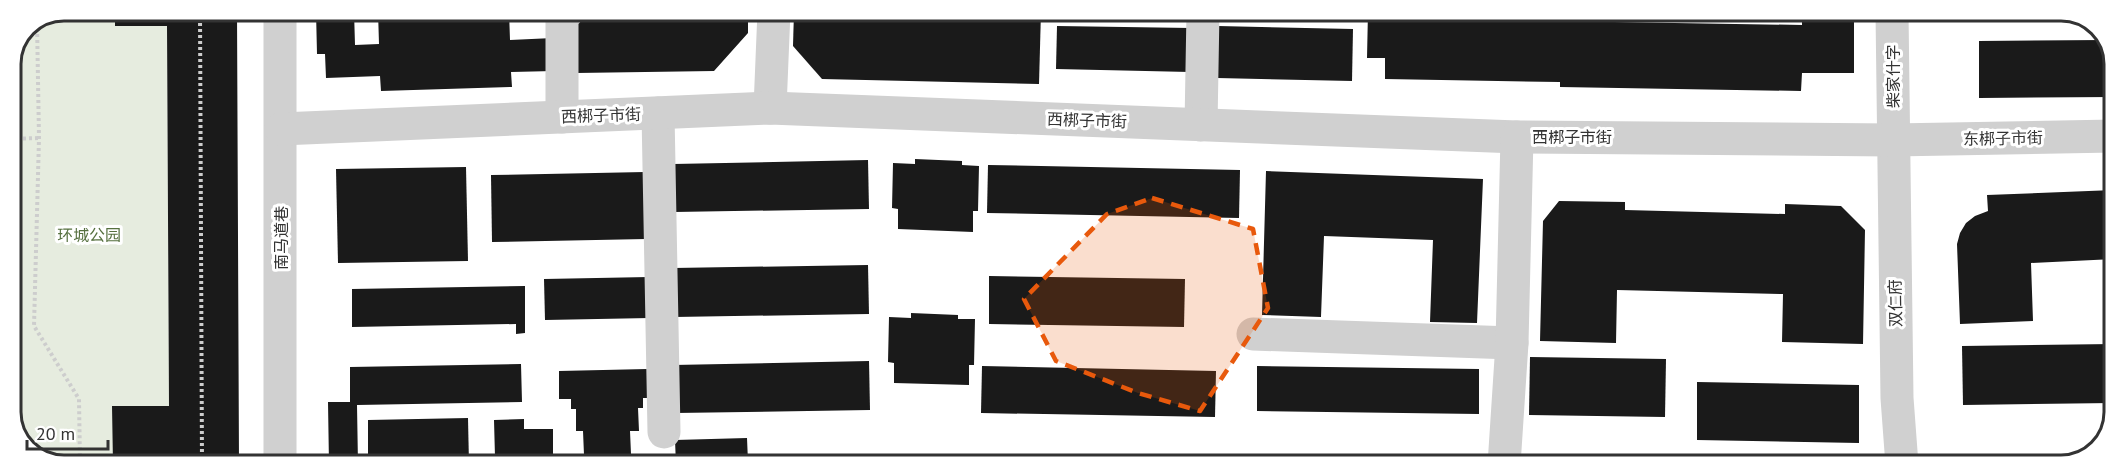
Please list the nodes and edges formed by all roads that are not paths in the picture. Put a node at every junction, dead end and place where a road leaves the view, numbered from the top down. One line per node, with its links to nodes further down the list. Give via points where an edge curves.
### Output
1 (280, 21): 10 (street, 南马道巷)
2 (562, 21): 8 (street)
3 (774, 21): 6 (street)
4 (1203, 21): 9 (street)
5 (1892, 21): 13 (street, 柴家什字)
6 (771, 108): 7 (street, 西梆子市街); 9 (street, 西梆子市街)
7 (658, 112): 8 (street, 西梆子市街); 16 (street)
8 (562, 117): 10 (street, 西梆子市街)
9 (1201, 124): 12 (street, 西梆子市街)
10 (281, 129): 17 (street, 南马道巷)
11 (2104, 136): 13 (street, 东梆子市街)
12 (1517, 137): 13 (street, 西梆子市街); 15 (street)
13 (1893, 140): 19 (street, 双仁府)
14 (1253, 334): 15 (street)
15 (1512, 343): 18 (street)
16 (664, 432)
17 (280, 455)
18 (1505, 455)
19 (1901, 455)

